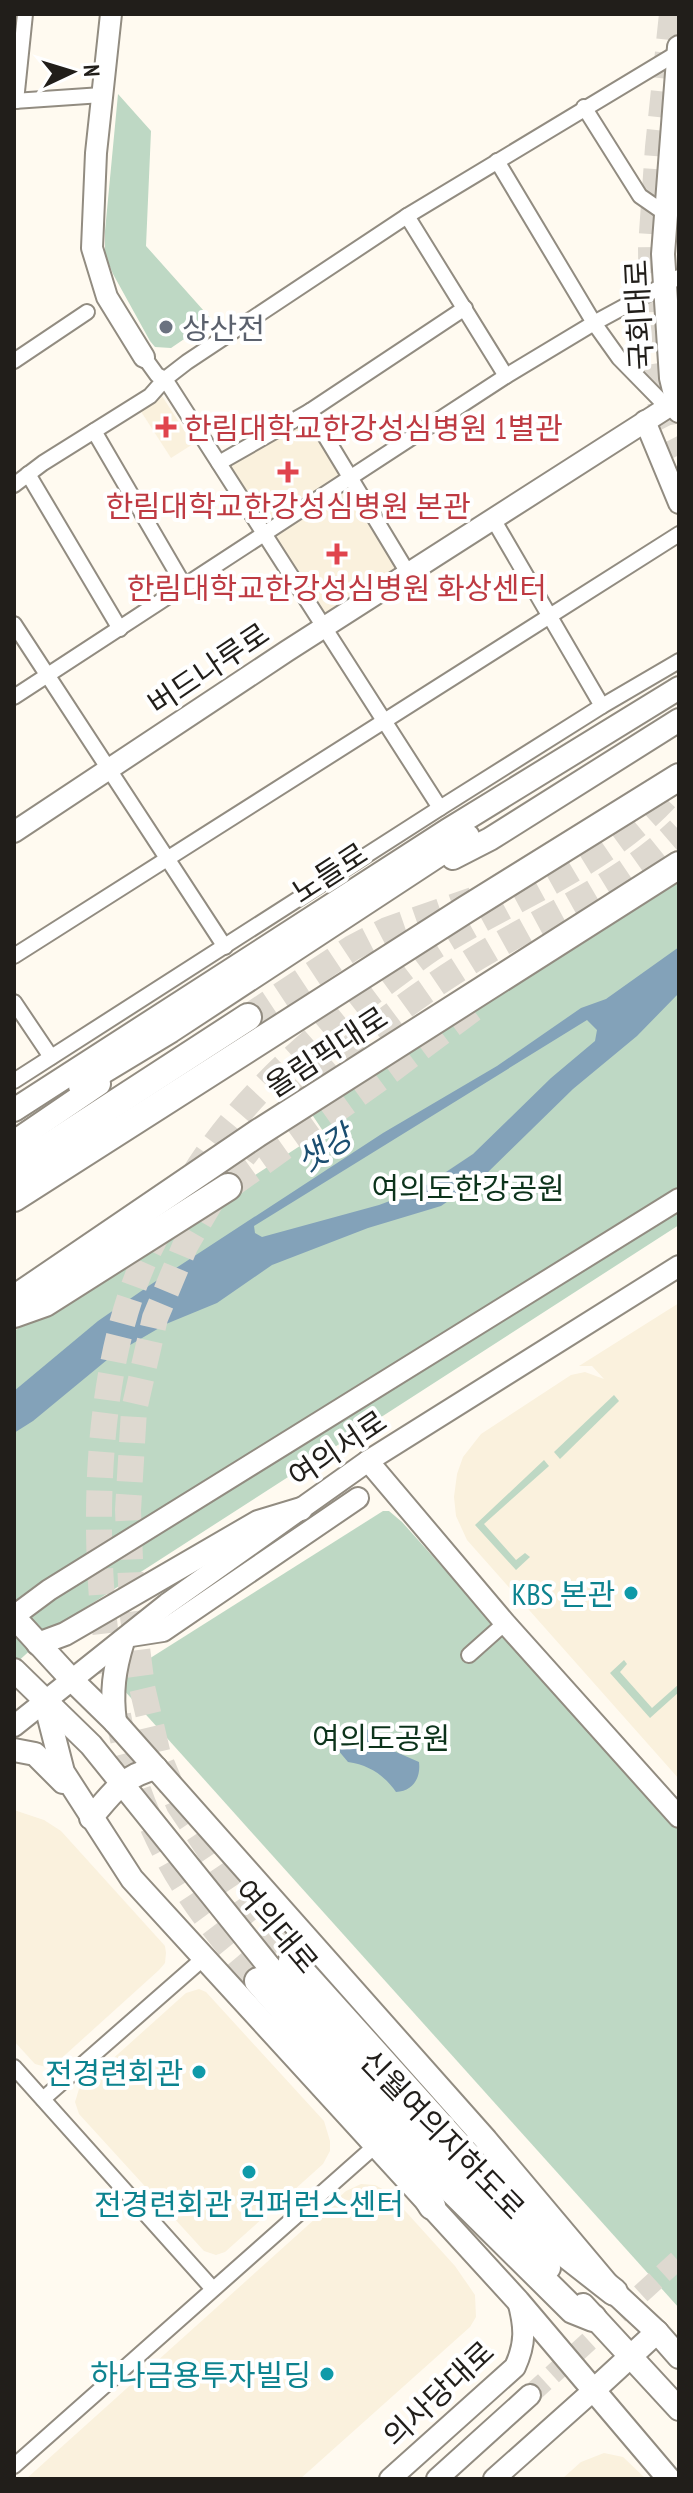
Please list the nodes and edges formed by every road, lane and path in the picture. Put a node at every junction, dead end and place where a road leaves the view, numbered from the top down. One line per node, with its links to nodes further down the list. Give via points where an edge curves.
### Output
1 (25, 14): 5 (street)
2 (111, 14): 4 (main road)
3 (679, 50): 6 (street); 8 (main road, 국회대로)
4 (102, 95): 5 (street); 14 (main road, via 92,248 107,297)
5 (15, 101)
6 (584, 107): 7 (street); 8 (street, via 640,196)
7 (497, 161): 9 (street); 13 (street)
8 (666, 214): 10 (main road, 국회대로)
9 (407, 216): 11 (street); 17 (street)
10 (671, 281): 13 (street); 18 (main road, 국회대로)
11 (465, 308): 16 (street); 19 (street)
12 (87, 312): 15 (street)
13 (594, 323): 16 (street); 18 (street, via 619,358)
14 (144, 357): 17 (street)
15 (14, 361)
16 (506, 376): 24 (street)
17 (165, 379): 21 (street, via 150,396); 22 (street)
18 (675, 405): 20 (main road, 버드나루로)
19 (310, 411): 22 (street); 24 (street)
20 (645, 421): 26 (main road); 27 (main road, 버드나루로)
21 (94, 431): 23 (street); 31 (street)
22 (219, 463): 28 (street)
23 (28, 474): 25 (street); 35 (street)
24 (348, 477): 28 (street); 30 (street)
25 (14, 485)
26 (679, 503)
27 (493, 519): 30 (main road, 버드나루로); 32 (street)
28 (265, 532): 31 (street); 34 (street)
29 (679, 534): 32 (street)
30 (408, 573): 34 (main road, 버드나루로)
31 (185, 587): 35 (street)
32 (549, 616): 42 (street); 43 (street)
33 (14, 624): 38 (street)
34 (326, 626): 43 (street); 45 (main road, 버드나루로)
35 (120, 629): 38 (street)
36 (679, 661): 42 (street)
37 (679, 673): 49 (main road, via 471,801)
38 (47, 675): 40 (street); 45 (street)
39 (679, 688): 49 (main road, 노들로)
40 (14, 697)
41 (679, 705): 52 (main road, 노들로)
42 (602, 706): 47 (street)
43 (384, 719): 47 (street); 50 (street)
44 (679, 720): 52 (main road, via 490,839)
45 (109, 770): 48 (main road, 버드나루로); 50 (street)
46 (679, 777): 67 (highway, 올림픽대로)
47 (440, 808): 53 (street)
48 (14, 832)
49 (414, 852): 56 (main road, 노들로)
50 (166, 858): 53 (street); 54 (street)
51 (679, 865): 72 (highway, 올림픽대로, via 296,1109)
52 (381, 894): 58 (main road, 노들로)
53 (225, 947): 59 (street)
54 (14, 956)
55 (14, 1002): 59 (street)
56 (176, 1008): 61 (main road); 62 (main road, 노들로)
57 (248, 1017): 65 (highway)
58 (171, 1031): 63 (main road, 노들로); 64 (main road)
59 (51, 1057): 60 (street)
60 (14, 1081)
61 (14, 1098)
62 (14, 1110)
63 (14, 1126)
64 (14, 1142)
65 (14, 1169)
66 (228, 1187): 73 (highway, via 45,1303)
67 (14, 1198)
68 (679, 1199): 79 (main road, via 49,1590)
69 (679, 1255): 71 (main road)
70 (679, 1266): 71 (main road, 여의서로)
71 (644, 1289): 74 (main road, 여의서로)
72 (14, 1299)
73 (14, 1314)
74 (368, 1461): 76 (main road); 77 (main road, 여의서로)
75 (358, 1498): 76 (main road); 78 (main road); 81 (main road, via 163,1631)
76 (398, 1499): 80 (main road)
77 (301, 1509): 78 (main road, 여의서로); 82 (main road, via 258,1522 65,1634)
78 (167, 1604): 81 (main road, 여의서로)
79 (14, 1617): 82 (main road, 여의대로)
80 (505, 1623): 83 (street); 92 (main road)
81 (125, 1639): 85 (main road, 여의서로); 87 (main road, via 113,1671)
82 (38, 1644): 85 (main road, 여의대로)
83 (469, 1655)
84 (14, 1670): 86 (main road, 여의대로)
85 (72, 1680): 86 (main road, 여의서로); 87 (main road, 여의대로)
86 (45, 1702): 88 (main road, 여의서로); 91 (main road, 여의대로, via 91,1745); 93 (main road, via 63,1772)
87 (115, 1722): 90 (main road, 여의대로)
88 (14, 1726)
89 (14, 1750): 93 (main road, via 35,1754)
90 (156, 1768): 91 (main road); 103 (main road, 여의대로)
91 (121, 1783): 93 (main road); 105 (main road, 여의대로, via 268,1965)
92 (679, 1817)
93 (91, 1818): 94 (main road, via 132,1879)
94 (205, 1957): 98 (street); 100 (main road)
95 (292, 1961): 103 (highway, 신월여의지하도로, via 473,2162 554,2245)
96 (258, 1981): 99 (highway, 신월여의지하도로)
97 (14, 2067): 98 (street)
98 (43, 2099): 102 (street)
99 (372, 2111): 101 (highway); 105 (highway, 신월여의지하도로, via 573,2310)
100 (375, 2146): 101 (main road); 102 (street)
101 (432, 2206): 104 (main road)
102 (212, 2288): 111 (street)
103 (614, 2292): 106 (main road, 여의대로)
104 (518, 2301): 109 (main road); 112 (main road, 의사당대로, via 524,2347 515,2367)
105 (593, 2318): 107 (main road, 여의대로)
106 (657, 2332): 107 (main road); 108 (main road, 여의대로)
107 (631, 2356): 109 (main road); 110 (main road, 여의대로)
108 (679, 2357)
109 (595, 2389): 115 (main road); 116 (main road)
110 (679, 2409)
111 (14, 2466)
112 (390, 2479)
113 (437, 2479): 114 (main road, 의사당대로, via 534,2400)
114 (455, 2479)
115 (494, 2479)
116 (669, 2479)

